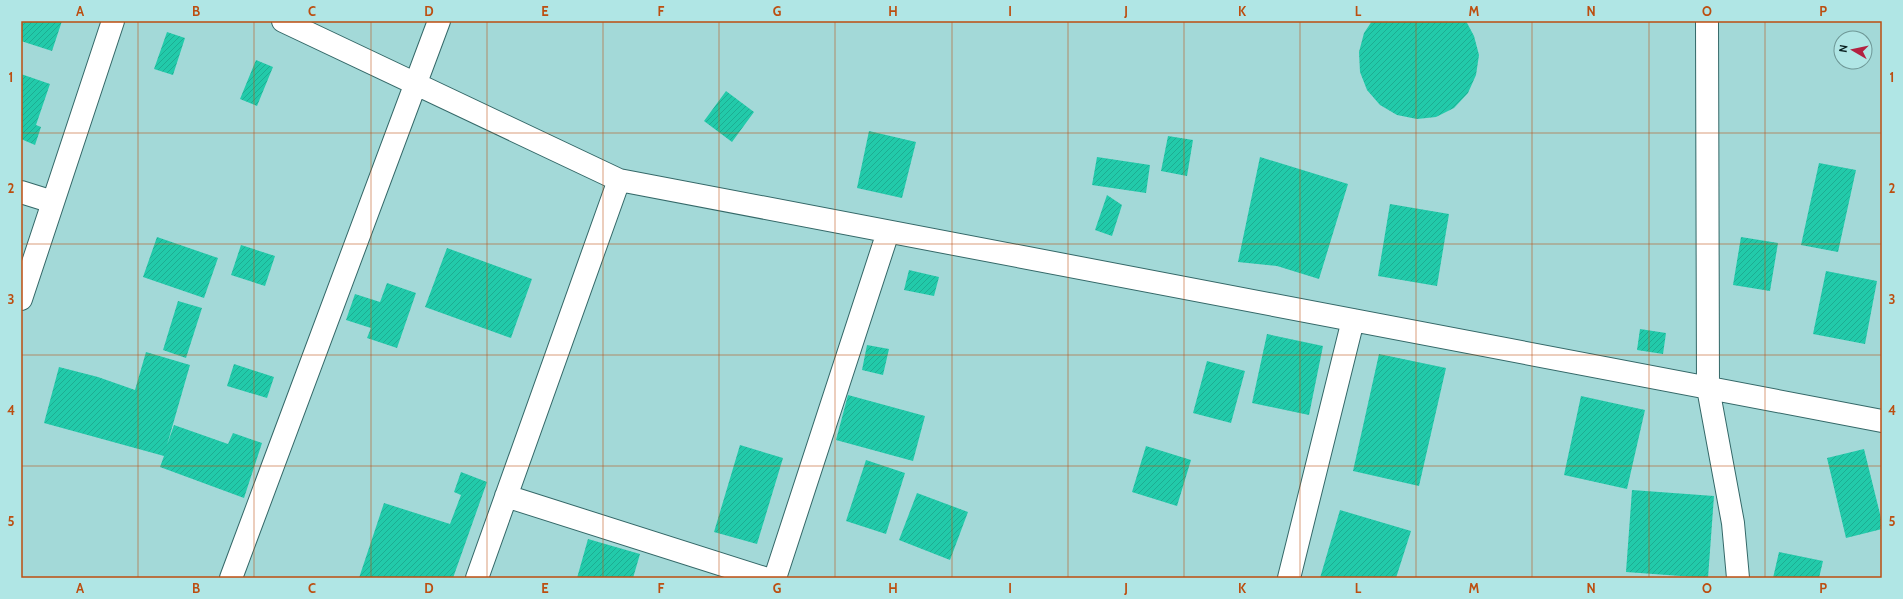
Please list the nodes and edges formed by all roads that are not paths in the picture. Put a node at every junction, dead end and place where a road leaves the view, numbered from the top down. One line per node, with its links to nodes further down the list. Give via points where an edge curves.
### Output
1 (113, 21): 8 (street)
2 (283, 21): 5 (street)
3 (439, 21): 5 (street)
4 (1707, 21): 12 (street)
5 (416, 84): 6 (street); 15 (street)
6 (619, 180): 9 (street); 14 (street)
7 (21, 192): 8 (street)
8 (53, 202): 10 (street)
9 (888, 232): 11 (street); 18 (street)
10 (21, 299)
11 (1353, 320): 12 (street); 19 (street)
12 (1708, 388): 13 (street); 20 (street, via 1733,523)
13 (1882, 421)
14 (506, 496): 16 (street); 17 (street)
15 (231, 578)
16 (477, 578)
17 (764, 578)
18 (775, 578)
19 (1289, 578)
20 (1738, 578)

